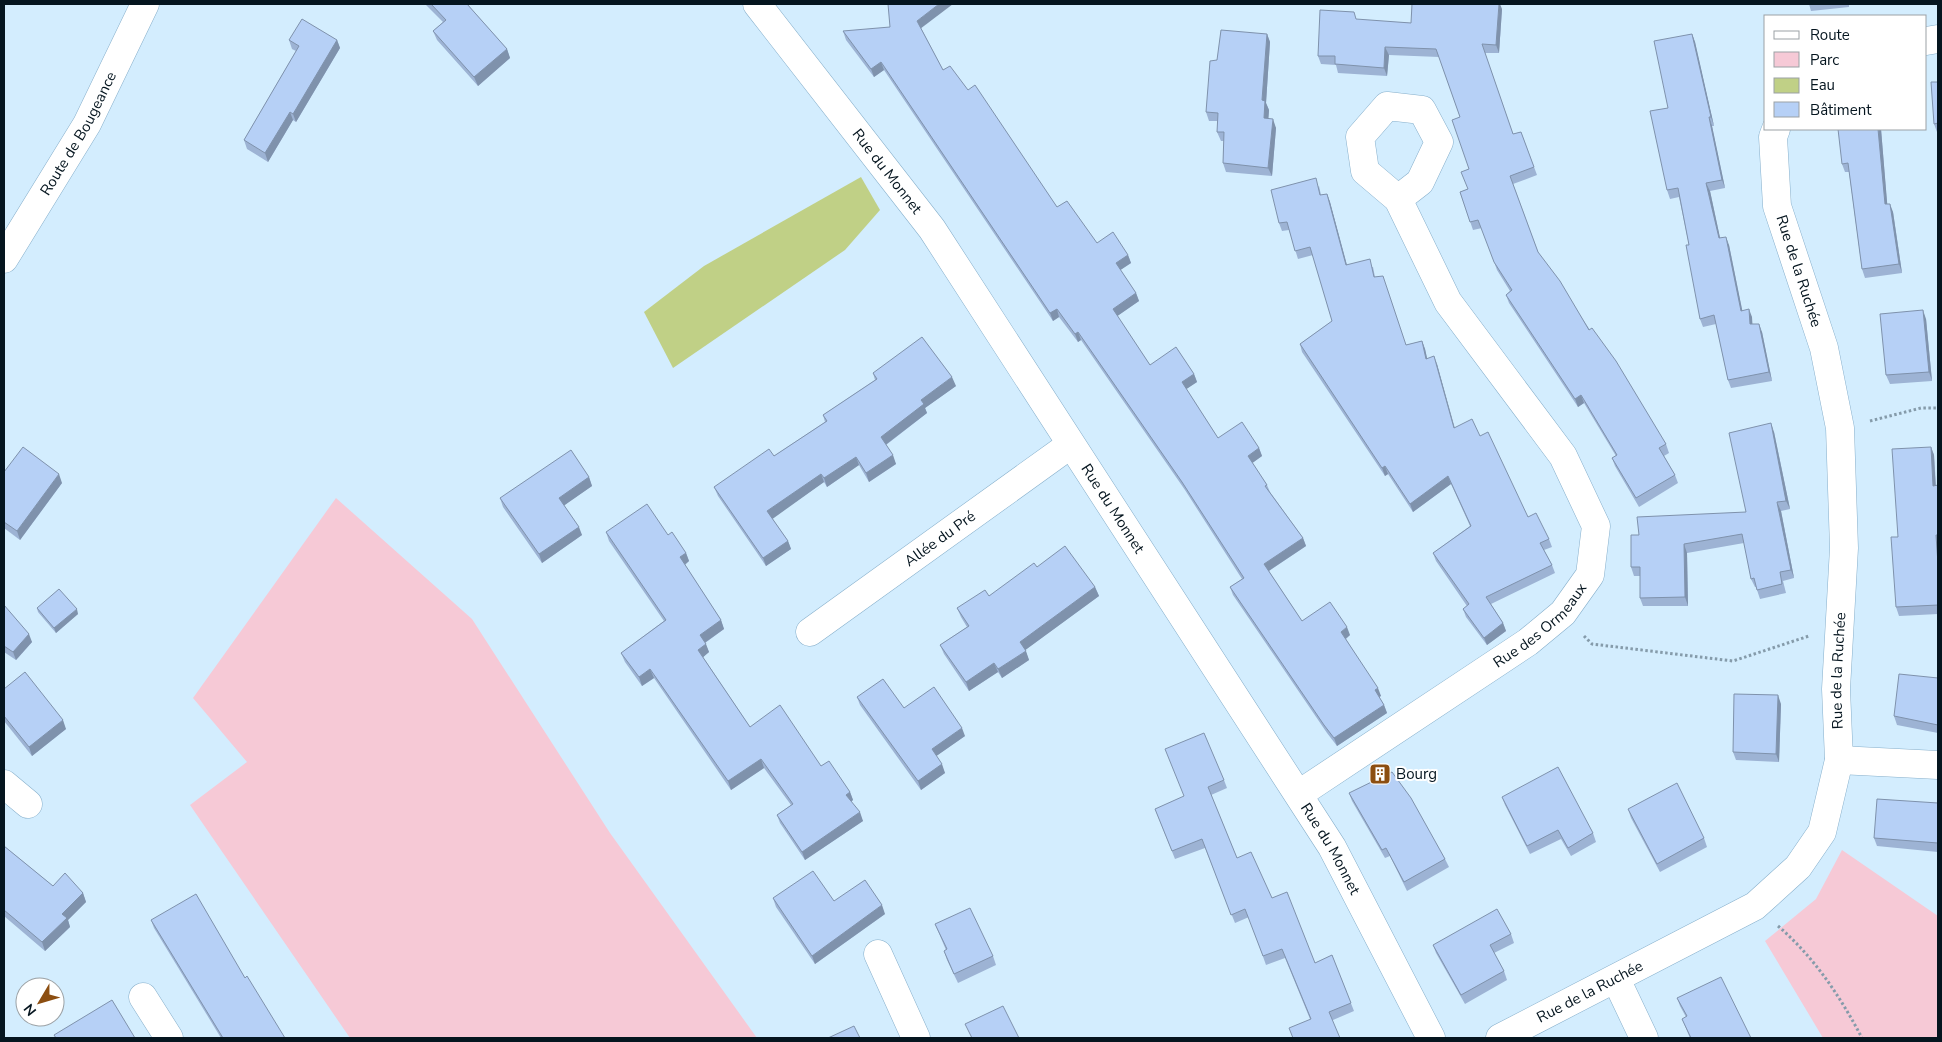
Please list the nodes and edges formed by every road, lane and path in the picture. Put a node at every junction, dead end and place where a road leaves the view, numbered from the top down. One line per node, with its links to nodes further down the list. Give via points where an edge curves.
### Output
1 (145, 4): 5 (street, Route de Bougeance, via 87,124)
2 (767, 7): 8 (street, Rue du Monnet, via 932,230)
3 (1776, 130): 7 (street, Rue de la Ruchée, via 1773,136 1777,206 1824,348)
4 (1398, 199): 9 (street, Rue des Ormeaux, via 1448,302 1563,456 1596,526 1590,575)
5 (4, 259)
6 (1938, 408): 7 (path, via 1922,408)
7 (1840, 428): 10 (street, Rue de la Ruchée, via 1844,548)
8 (1070, 445): 11 (street, Allée du Pré); 15 (street, Rue du Monnet)
9 (1563, 614): 10 (path, via 1592,644 1733,661); 15 (street, Rue des Ormeaux, via 1528,642)
10 (1839, 627): 12 (street, Rue de la Ruchée, via 1836,689)
11 (810, 632)
12 (1839, 760): 13 (street); 17 (street, Rue de la Ruchée, via 1822,832 1798,867)
13 (1938, 765)
14 (4, 784): 16 (street)
15 (1299, 794): 23 (street, Rue du Monnet, via 1332,847)
16 (28, 804)
17 (1755, 906): 19 (street, Rue de la Ruchée); 26 (path, via 1800,945 1842,1000)
18 (878, 954): 22 (street)
19 (1616, 980): 24 (street, Rue de la Ruchée); 25 (street)
20 (144, 997): 21 (street)
21 (169, 1038)
22 (916, 1038)
23 (1431, 1038)
24 (1500, 1038)
25 (1644, 1038)
26 (1862, 1038)

